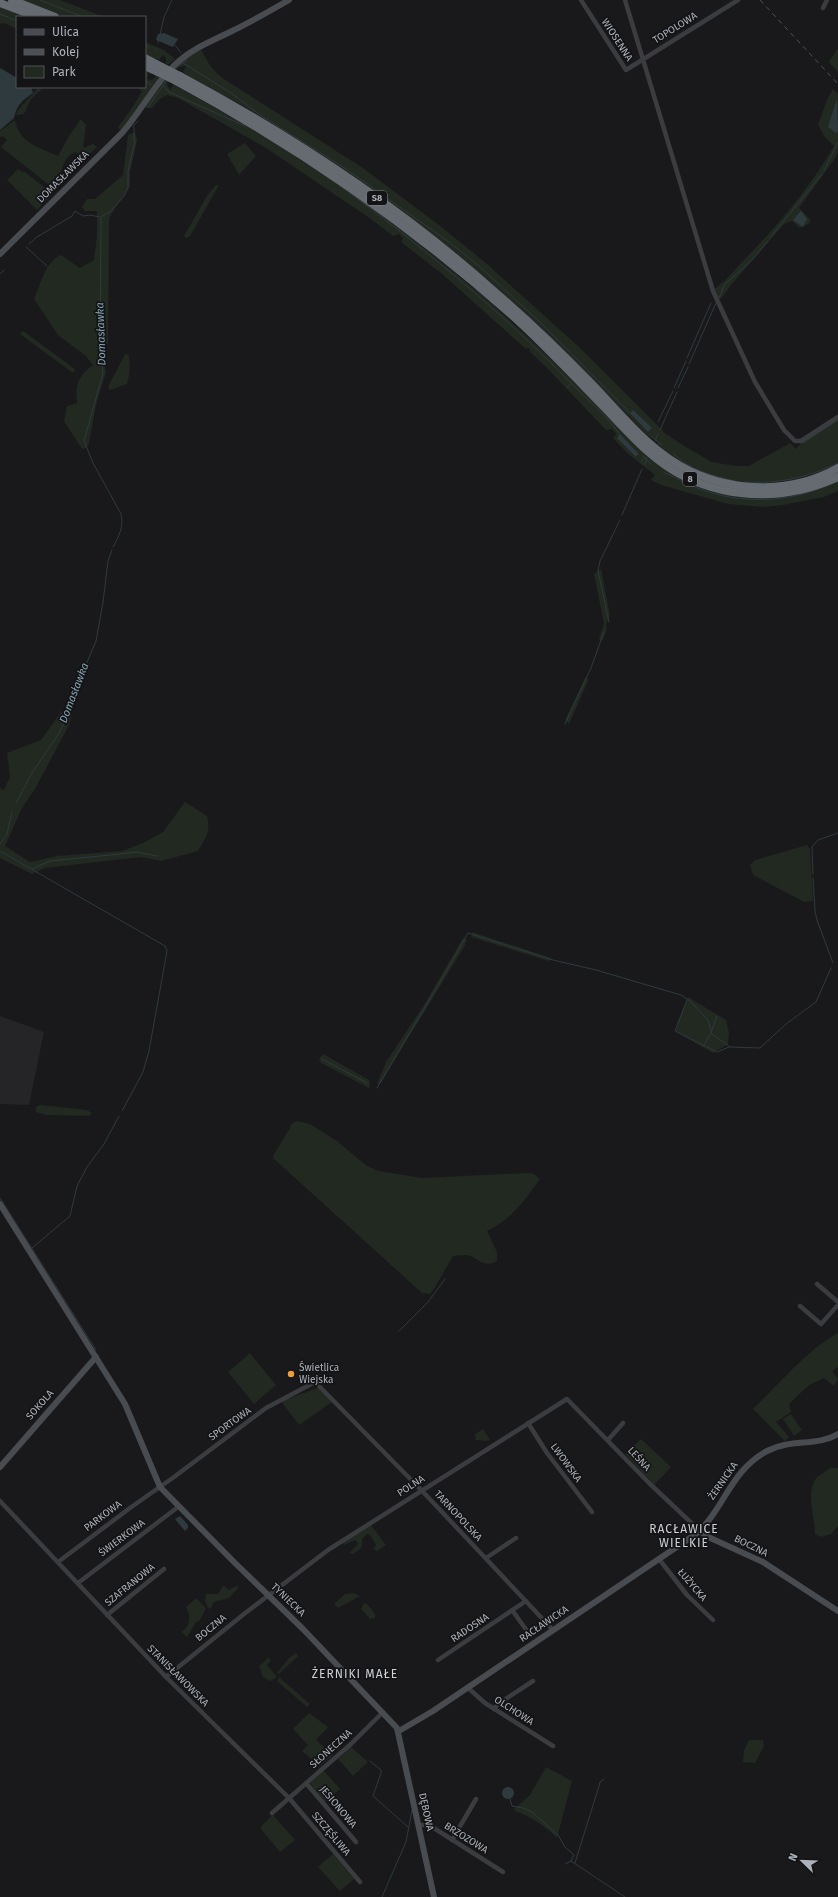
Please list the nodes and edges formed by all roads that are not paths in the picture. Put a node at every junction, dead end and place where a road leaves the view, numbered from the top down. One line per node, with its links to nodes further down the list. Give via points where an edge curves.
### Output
1 (12, 0): 10 (highway)
2 (289, 0): 17 (street, DOMASŁAWSKA, via 189,53 172,66 122,133)
3 (581, 0): 15 (street, WIOSENNA)
4 (625, 0): 12 (street)
5 (738, 0): 12 (street, TOPOLOWA)
6 (827, 0): 8 (street)
7 (0, 3): 9 (highway)
8 (823, 8)
9 (33, 16)
10 (52, 16)
11 (146, 59): 14 (highway, S8)
12 (642, 60): 15 (street, TOPOLOWA); 20 (street, via 713,291 755,382 784,430 795,442 801,441)
13 (146, 66): 14 (highway, S8)
14 (160, 70): 16 (highway, S8, bridge)
15 (626, 70)
16 (178, 79): 18 (highway, S8, via 297,151 346,184 432,248); 19 (highway, S8, via 300,145 392,209 494,290)
17 (0, 254)
18 (516, 319): 22 (highway, 8, via 652,455 676,472 698,482 733,492 770,494 809,488)
19 (555, 347): 21 (highway, 8, via 652,446 680,466 702,476 735,485 773,487 802,482)
20 (838, 417)
21 (838, 468)
22 (838, 476)
23 (0, 1204): 27 (street, TYNIECKA)
24 (816, 1284): 25 (street)
25 (838, 1304): 26 (street, via 821,1324)
26 (800, 1306)
27 (96, 1357): 34 (street, SOKOLA); 35 (street, TYNIECKA, via 125,1404)
28 (315, 1382): 35 (street, SPORTOWA, via 275,1402); 36 (street, TARNOPOLSKA)
29 (567, 1399): 30 (street, POLNA); 33 (street, LEŚNA)
30 (528, 1423): 36 (street, POLNA); 39 (street, LWOWSKA, via 547,1453)
31 (623, 1423): 33 (street)
32 (838, 1434): 40 (street, ŻERNICKA, via 817,1441 782,1444 754,1459 741,1472)
33 (608, 1440): 40 (street, LEŚNA)
34 (0, 1467)
35 (160, 1487): 38 (street, TYNIECKA); 44 (street, PARKOWA)
36 (422, 1490): 42 (street, TARNOPOLSKA); 47 (street, POLNA, via 328,1550)
37 (0, 1501): 44 (street, STANISŁAWOWSKA)
38 (178, 1507): 46 (street, ŚWIERKOWA); 47 (street, TYNIECKA)
39 (592, 1512)
40 (700, 1531): 43 (street, RACŁAWICKA); 50 (street, BOCZNA, via 751,1555)
41 (516, 1538): 42 (street)
42 (486, 1558): 48 (street, TARNOPOLSKA)
43 (659, 1559): 52 (street, ŁUŻYCKA, via 685,1592); 53 (street, RACŁAWICKA)
44 (58, 1562): 46 (street, STANISŁAWOWSKA)
45 (164, 1569): 51 (street, SZAFRANOWA)
46 (78, 1583): 51 (street, STANISŁAWOWSKA)
47 (269, 1594): 56 (street, BOCZNA); 60 (street, TYNIECKA)
48 (526, 1601): 49 (street, RADOSNA); 53 (street, TARNOPOLSKA)
49 (512, 1610): 54 (street); 55 (street, RADOSNA)
50 (838, 1611)
51 (107, 1615): 56 (street, STANISŁAWOWSKA)
52 (713, 1620)
53 (553, 1630): 58 (street, RACŁAWICKA)
54 (530, 1635)
55 (438, 1660)
56 (166, 1677): 64 (street, STANISŁAWOWSKA)
57 (533, 1681): 59 (street)
58 (467, 1687): 59 (street, OLCHOWA); 61 (street, RACŁAWICKA)
59 (494, 1709): 62 (street, OLCHOWA)
60 (383, 1712): 61 (street, TYNIECKA); 63 (street, SŁONECZNA)
61 (399, 1731): 67 (street, DĘBOWA)
62 (553, 1746)
63 (306, 1783): 64 (street, SŁONECZNA); 69 (street, JESIONOWA)
64 (289, 1798): 66 (street, SŁONECZNA); 71 (street, SZCZĘŚLIWA)
65 (476, 1799): 68 (street)
66 (272, 1813)
67 (418, 1825): 68 (street, BRZOZOWA, via 429,1825); 72 (street, DĘBOWA)
68 (452, 1840): 70 (street, BRZOZOWA)
69 (356, 1842)
70 (503, 1872)
71 (360, 1882)
72 (434, 1897)

